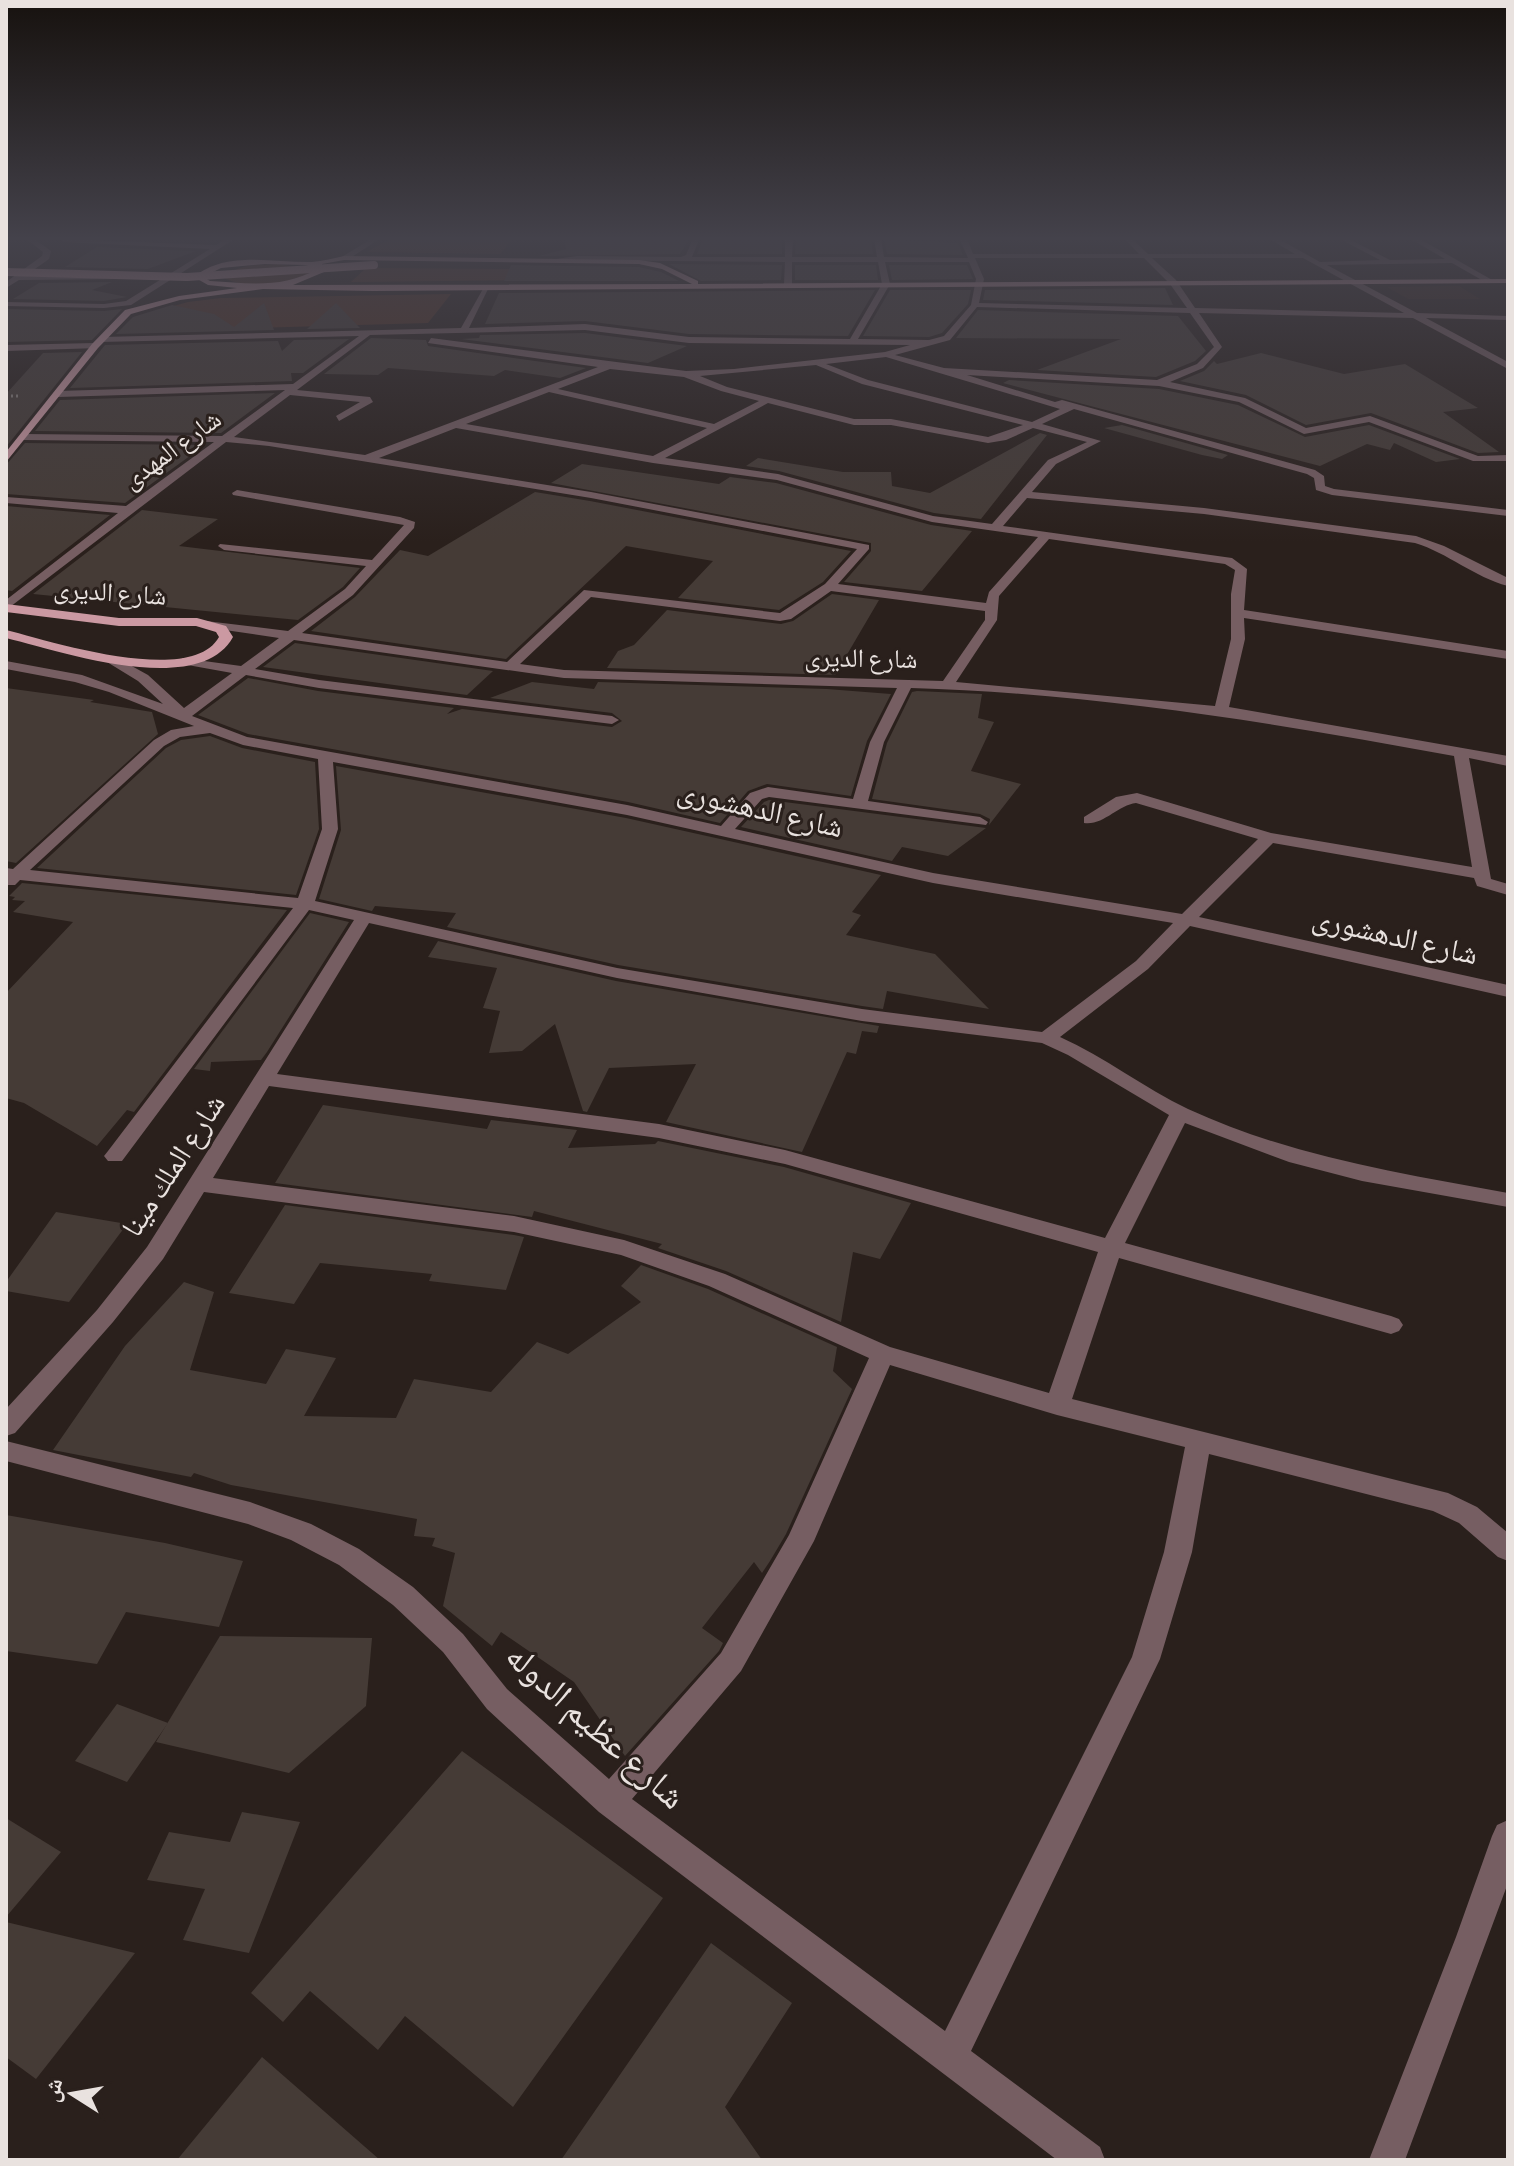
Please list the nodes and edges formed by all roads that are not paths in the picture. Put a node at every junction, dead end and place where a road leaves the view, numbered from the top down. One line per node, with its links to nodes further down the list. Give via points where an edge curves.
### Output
1 (103, 339): 10 (main road)
2 (204, 339): 10 (street)
3 (360, 339): 21 (street, شارع المهدى)
4 (420, 339): 15 (street)
5 (682, 339): 9 (street)
6 (942, 339): 11 (street)
7 (1212, 339): 19 (street, via 1218,347 1215,353 1188,373)
8 (1461, 339): 16 (street)
9 (853, 341): 11 (street)
10 (99, 343): 12 (street); 22 (main road)
11 (933, 343): 13 (street)
12 (6, 348)
13 (885, 355): 14 (street); 17 (street)
14 (817, 363): 18 (street); 25 (street, via 865,382)
15 (609, 366): 18 (street); 20 (street)
16 (1508, 366)
17 (944, 371): 19 (street); 25 (street, via 1069,409); 38 (street, via 1311,472 1319,476 1320,488 1332,492)
18 (686, 374): 23 (street)
19 (1158, 383): 30 (street, via 1242,400 1304,431 1351,418 1370,419 1477,459)
20 (546, 389): 26 (street); 27 (street)
21 (291, 390): 22 (street); 24 (street, via 370,400); 29 (street, شارع المهدى)
22 (58, 394): 28 (main road)
23 (767, 400): 25 (street, via 854,422 891,422 988,440); 27 (street)
24 (339, 418)
25 (1032, 423): 35 (street, via 1096,441 1052,462)
26 (455, 425): 32 (street); 33 (street)
27 (716, 427): 33 (street)
28 (24, 437): 29 (street); 31 (main road)
29 (225, 439): 32 (street); 37 (street, شارع المهدى)
30 (1508, 458)
31 (6, 459)
32 (364, 459): 44 (street, via 863,545)
33 (653, 460): 39 (street, via 778,477 932,519)
34 (237, 493): 42 (street, via 409,522)
35 (1022, 494): 39 (street); 43 (street, via 1204,511 1416,540)
36 (6, 500): 37 (street)
37 (128, 510): 45 (street, شارع المهدى)
38 (1508, 513)
39 (995, 528): 40 (street)
40 (1046, 535): 46 (street, via 993,595); 47 (street, via 1238,565)
41 (224, 546): 42 (street)
42 (376, 564): 50 (street)
43 (1508, 582)
44 (829, 587): 46 (street); 55 (street, via 780,617 588,593)
45 (6, 607): 48 (main road, شارع الديرى, via 119,622)
46 (992, 608): 58 (street, via 991,620)
47 (1238, 613): 51 (street); 59 (street, via 1238,639)
48 (211, 624): 50 (street, شارع الديرى); 52 (main road, via 226,637 221,646)
49 (6, 634): 53 (main road)
50 (293, 637): 55 (street, شارع الديرى); 56 (street)
51 (1508, 655)
52 (187, 661): 53 (main road); 56 (street)
53 (114, 662): 60 (street, via 143,678)
54 (6, 665): 60 (street, شارع الدهشورى, via 102,685)
55 (508, 668): 57 (street, شارع الديرى, via 616,677)
56 (245, 672): 60 (street); 61 (street)
57 (906, 684): 58 (street, شارع الديرى); 66 (street, via 877,742)
58 (947, 685): 59 (street, شارع الديرى)
59 (1221, 710): 63 (street, شارع الديرى)
60 (184, 715): 62 (street, شارع الدهشورى)
61 (612, 720)
62 (208, 729): 64 (street, شارع الدهشورى); 72 (street, via 176,733 159,743)
63 (1461, 754): 65 (street, شارع الديرى); 71 (street)
64 (325, 756): 69 (street, شارع الدهشورى); 74 (street, via 330,829)
65 (1508, 761)
66 (859, 804): 68 (street); 69 (street, via 768,792 756,796)
67 (1090, 820): 70 (street, via 1122,800 1137,798)
68 (980, 822)
69 (725, 831): 76 (street, شارع الدهشورى, via 933,878)
70 (1269, 837): 71 (street); 76 (street)
71 (1481, 874): 73 (street, via 1485,885)
72 (9, 877): 74 (street)
73 (1508, 890)
74 (305, 904): 75 (street); 81 (street)
75 (364, 918): 78 (street, via 617,973 862,1015); 79 (street, شارع الملك مينا)
76 (1189, 920): 77 (street, شارع الدهشورى); 78 (street, via 1142,965)
77 (1508, 991)
78 (1046, 1038): 80 (street)
79 (265, 1079): 82 (street, شارع الملك مينا); 84 (street, via 659,1131 785,1157)
80 (1180, 1113): 83 (street, via 1289,1155); 84 (street)
81 (115, 1156)
82 (200, 1184): 86 (street, via 514,1224 624,1248 717,1280); 88 (street, شارع الملك مينا, via 105,1316)
83 (1508, 1200)
84 (1111, 1248): 85 (street); 87 (street)
85 (1391, 1325)
86 (883, 1354): 87 (street); 92 (street, via 800,1541 731,1662)
87 (1057, 1405): 89 (street)
88 (6, 1426)
89 (1199, 1440): 91 (street, via 1439,1501 1468,1515); 94 (street, via 1178,1552 1146,1659)
90 (6, 1451): 92 (street, شارع عظيم الدوله, via 250,1513 349,1557 413,1605 453,1643 497,1699)
91 (1508, 1549)
92 (610, 1801): 94 (street, شارع عظيم الدوله)
93 (1508, 1836): 96 (street)
94 (950, 2058): 95 (street, شارع عظيم الدوله)
95 (1087, 2160)
96 (1387, 2160)

